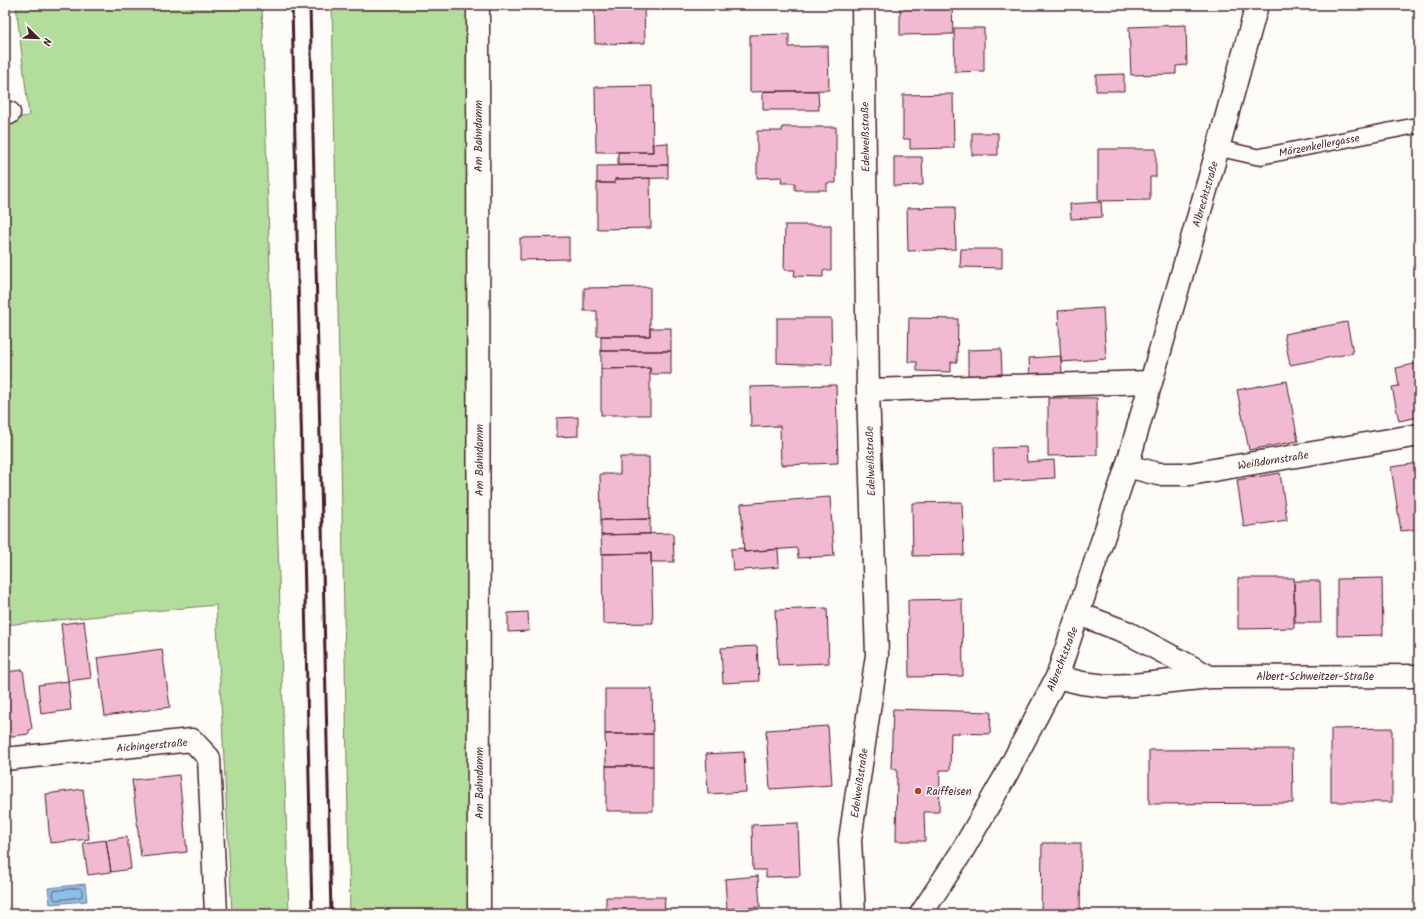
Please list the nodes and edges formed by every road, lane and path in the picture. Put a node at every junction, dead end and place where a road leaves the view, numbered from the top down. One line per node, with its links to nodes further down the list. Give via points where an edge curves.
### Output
1 (478, 5): 16 (street, Am Bahndamm)
2 (863, 5): 7 (street, Edelweißstraße)
3 (1257, 5): 5 (street, Albrechtstraße)
4 (1419, 125): 5 (lane, Märzenkellergasse, via 1258,157)
5 (1218, 148): 6 (street, Albrechtstraße)
6 (1151, 382): 7 (street); 9 (street, Albrechtstraße)
7 (868, 390): 17 (street, Edelweißstraße, via 877,655 850,840)
8 (1419, 435): 9 (street, Weißdornstraße, via 1190,474 1158,474)
9 (1127, 466): 10 (street, Albrechtstraße)
10 (1079, 614): 11 (street, Albert-Schweitzer-Straße, via 1126,632); 13 (street, Albrechtstraße)
11 (1210, 676): 12 (street, Albert-Schweitzer-Straße); 13 (street, Albert-Schweitzer-Straße, via 1106,686 1082,684)
12 (1419, 676)
13 (1057, 677): 18 (street, Albrechtstraße, via 1003,782)
14 (5, 759): 15 (street, Aichingerstraße, via 192,740 209,758)
15 (216, 914)
16 (480, 914)
17 (854, 914)
18 (921, 914)

